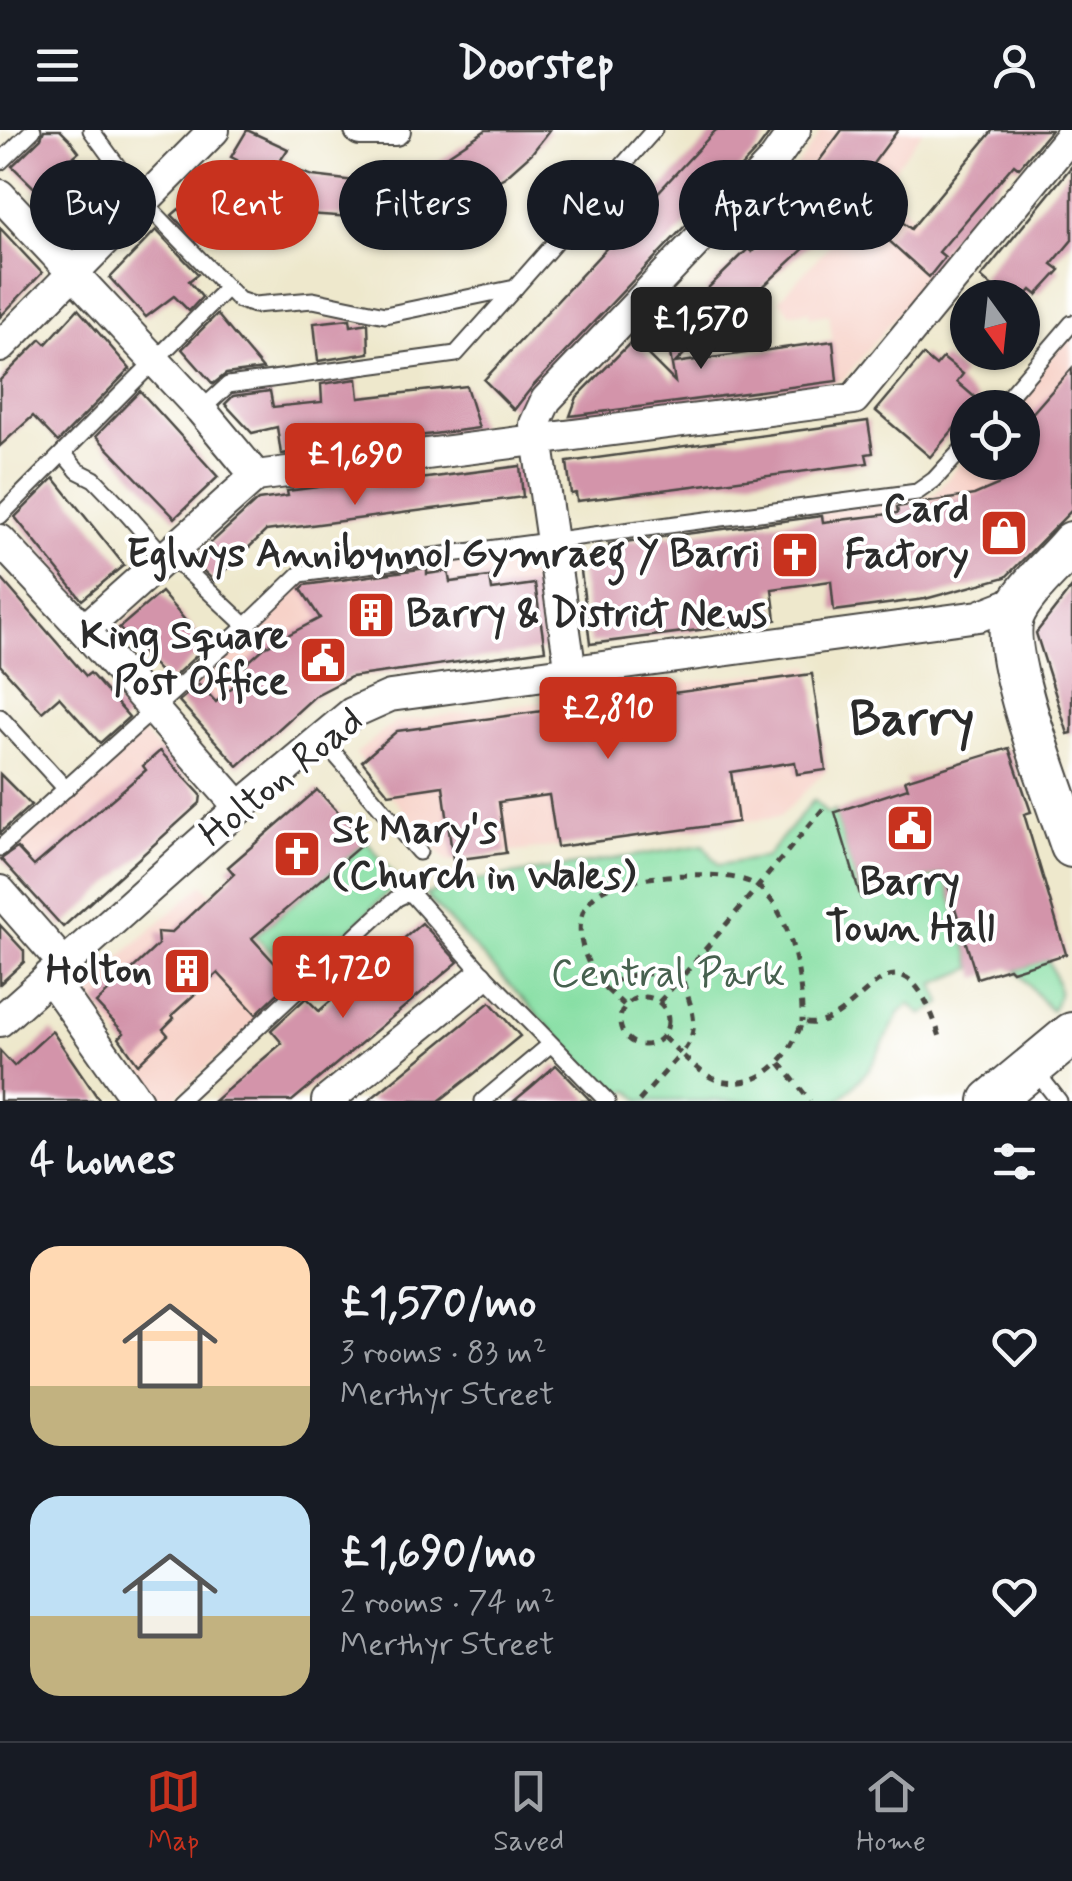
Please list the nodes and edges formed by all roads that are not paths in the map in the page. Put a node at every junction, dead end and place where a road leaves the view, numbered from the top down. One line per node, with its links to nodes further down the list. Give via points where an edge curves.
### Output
1 (33, 130): 10 (lane)
2 (91, 130): 9 (lane)
3 (214, 130): 11 (street)
4 (360, 130): 5 (street)
5 (395, 130)
6 (795, 130): 23 (street, via 546,400 535,424)
7 (652, 131): 17 (lane)
8 (1072, 134): 23 (street, via 854,399)
9 (113, 160)
10 (0, 162)
11 (156, 189)
12 (0, 195): 15 (street)
13 (156, 214): 16 (lane)
14 (95, 250): 15 (street)
15 (72, 273): 19 (street); 20 (street)
16 (226, 288): 17 (lane, via 254,305 313,300 386,315); 20 (lane)
17 (514, 288): 22 (lane, via 456,354 228,385)
18 (1072, 322): 21 (lane)
19 (0, 347)
20 (154, 361): 22 (street); 24 (lane)
21 (1014, 390)
22 (201, 410): 26 (street)
23 (538, 442): 26 (street); 29 (street)
24 (63, 453): 27 (lane); 31 (lane)
25 (950, 463): 29 (lane, via 917,492)
26 (256, 476): 31 (street)
27 (0, 516)
28 (0, 540): 34 (street)
29 (554, 541): 33 (lane, via 300,574); 35 (street)
30 (1072, 543): 32 (main road, Holton Road)
31 (164, 556): 33 (lane); 34 (street)
32 (1024, 598): 35 (street, Holton Road, via 978,616); 41 (main road, via 1009,636 1013,667)
33 (246, 626): 36 (lane)
34 (84, 630): 36 (street)
35 (571, 673): 38 (street, Holton Road, via 390,696 352,713)
36 (154, 710): 39 (lane); 40 (street)
37 (0, 717): 39 (lane)
38 (322, 739): 40 (street, Holton Road); 43 (lane)
39 (66, 789): 42 (lane)
40 (240, 808): 45 (street, Holton Road)
41 (1072, 846)
42 (0, 848)
43 (418, 852)
44 (0, 891): 45 (street, via 31,926)
45 (56, 970): 47 (street, Holton Road); 51 (street)
46 (480, 976): 49 (lane); 52 (lane, via 410,892); 53 (street)
47 (0, 1021)
48 (1072, 1034): 50 (main road)
49 (551, 1044): 54 (lane); 55 (lane)
50 (1033, 1067): 56 (main road); 57 (lane)
51 (137, 1101)
52 (178, 1101)
53 (327, 1101)
54 (484, 1101)
55 (607, 1101)
56 (991, 1101)
57 (1060, 1101)

